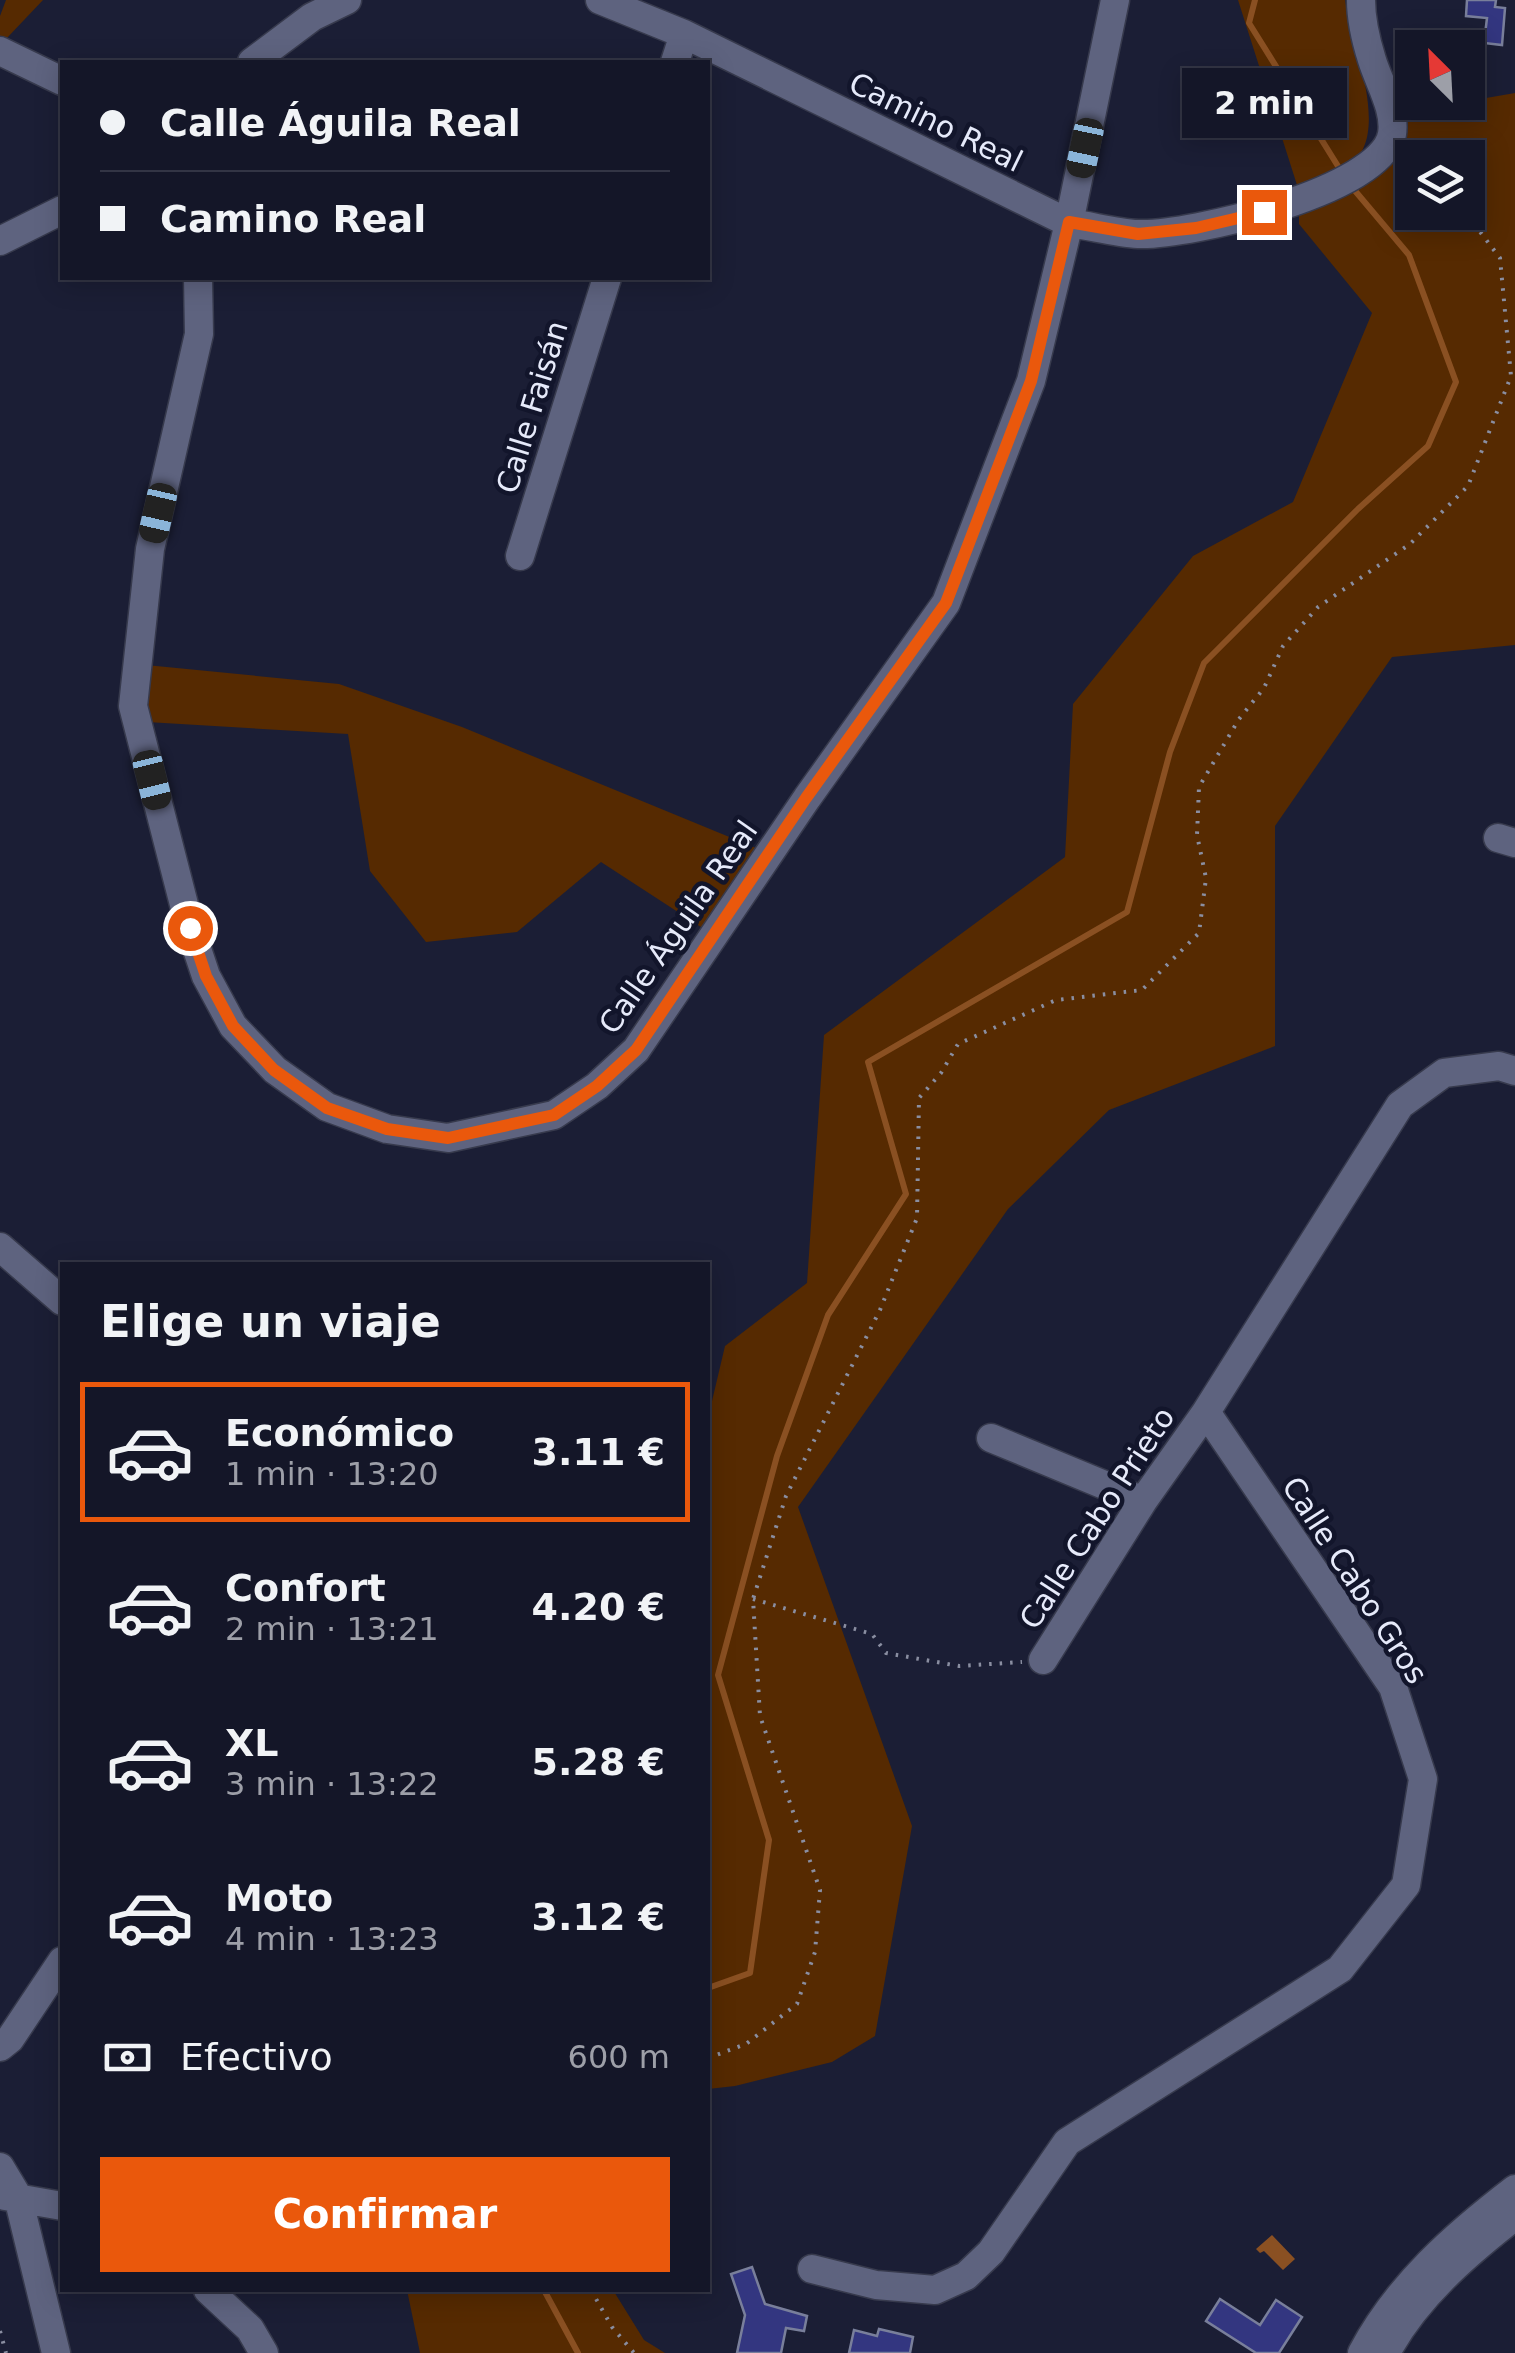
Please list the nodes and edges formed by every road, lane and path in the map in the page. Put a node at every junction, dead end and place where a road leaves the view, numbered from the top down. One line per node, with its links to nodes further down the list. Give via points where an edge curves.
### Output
1 (347, 0): 7 (street)
2 (600, 0): 5 (street, Camino Real)
3 (1116, 0): 11 (street, Calle Águila Real)
4 (1361, 0): 11 (street, Camino Real, via 1371,58 1392,118 1386,150 1370,166 1264,212 1196,228 1138,234)
5 (684, 34): 8 (street); 11 (street, Camino Real)
6 (0, 51): 9 (street)
7 (255, 60)
8 (676, 60)
9 (60, 80)
10 (60, 211): 13 (street)
11 (1069, 222): 14 (street, Calle Águila Real, via 1031,381 946,603 636,1050 554,1115 448,1138 387,1129 327,1108 274,1070 233,1026 190,928 132,706 150,549 199,334)
12 (1479, 230): 23 (path, via 1500,258 1512,376 1468,486 1410,544 1318,607 1283,646 1264,688 1239,719 1200,787 1197,835 1206,878 1199,933 1142,990 1056,1000 958,1044 919,1098 916,1218 880,1310 786,1496)
13 (0, 241)
14 (198, 280)
15 (606, 280): 16 (street, Calle Faisán)
16 (520, 556)
17 (1515, 1072): 20 (street, via 1500,1066 1444,1073 1400,1105)
18 (0, 1246): 19 (street)
19 (60, 1299)
20 (1206, 1412): 22 (street, Calle Cabo Prieto); 33 (street, Calle Cabo Gros, via 1393,1686 1423,1778 1406,1884 1340,1969 1067,2142 991,2252 966,2276 936,2290 876,2285)
21 (990, 1438): 22 (street)
22 (1143, 1502): 24 (street, Calle Cabo Prieto)
23 (753, 1599): 24 (path, via 872,1634 886,1653 959,1666); 27 (path, via 760,1716 820,1890 815,1952 797,2004 746,2044)
24 (1043, 1660)
25 (60, 1965): 26 (street)
26 (0, 2047)
27 (710, 2057)
28 (0, 2167): 30 (street)
29 (1515, 2189): 41 (street, via 1455,2234 1381,2317)
30 (9, 2196): 31 (street); 38 (street)
31 (60, 2206)
32 (1515, 2216): 42 (street, via 1470,2251 1399,2329)
33 (812, 2269)
34 (210, 2292): 39 (street, via 250,2329)
35 (592, 2292): 40 (path)
36 (0, 2331): 37 (path)
37 (6, 2353)
38 (56, 2353)
39 (264, 2353)
40 (634, 2353)
41 (1362, 2353)
42 (1386, 2353)

